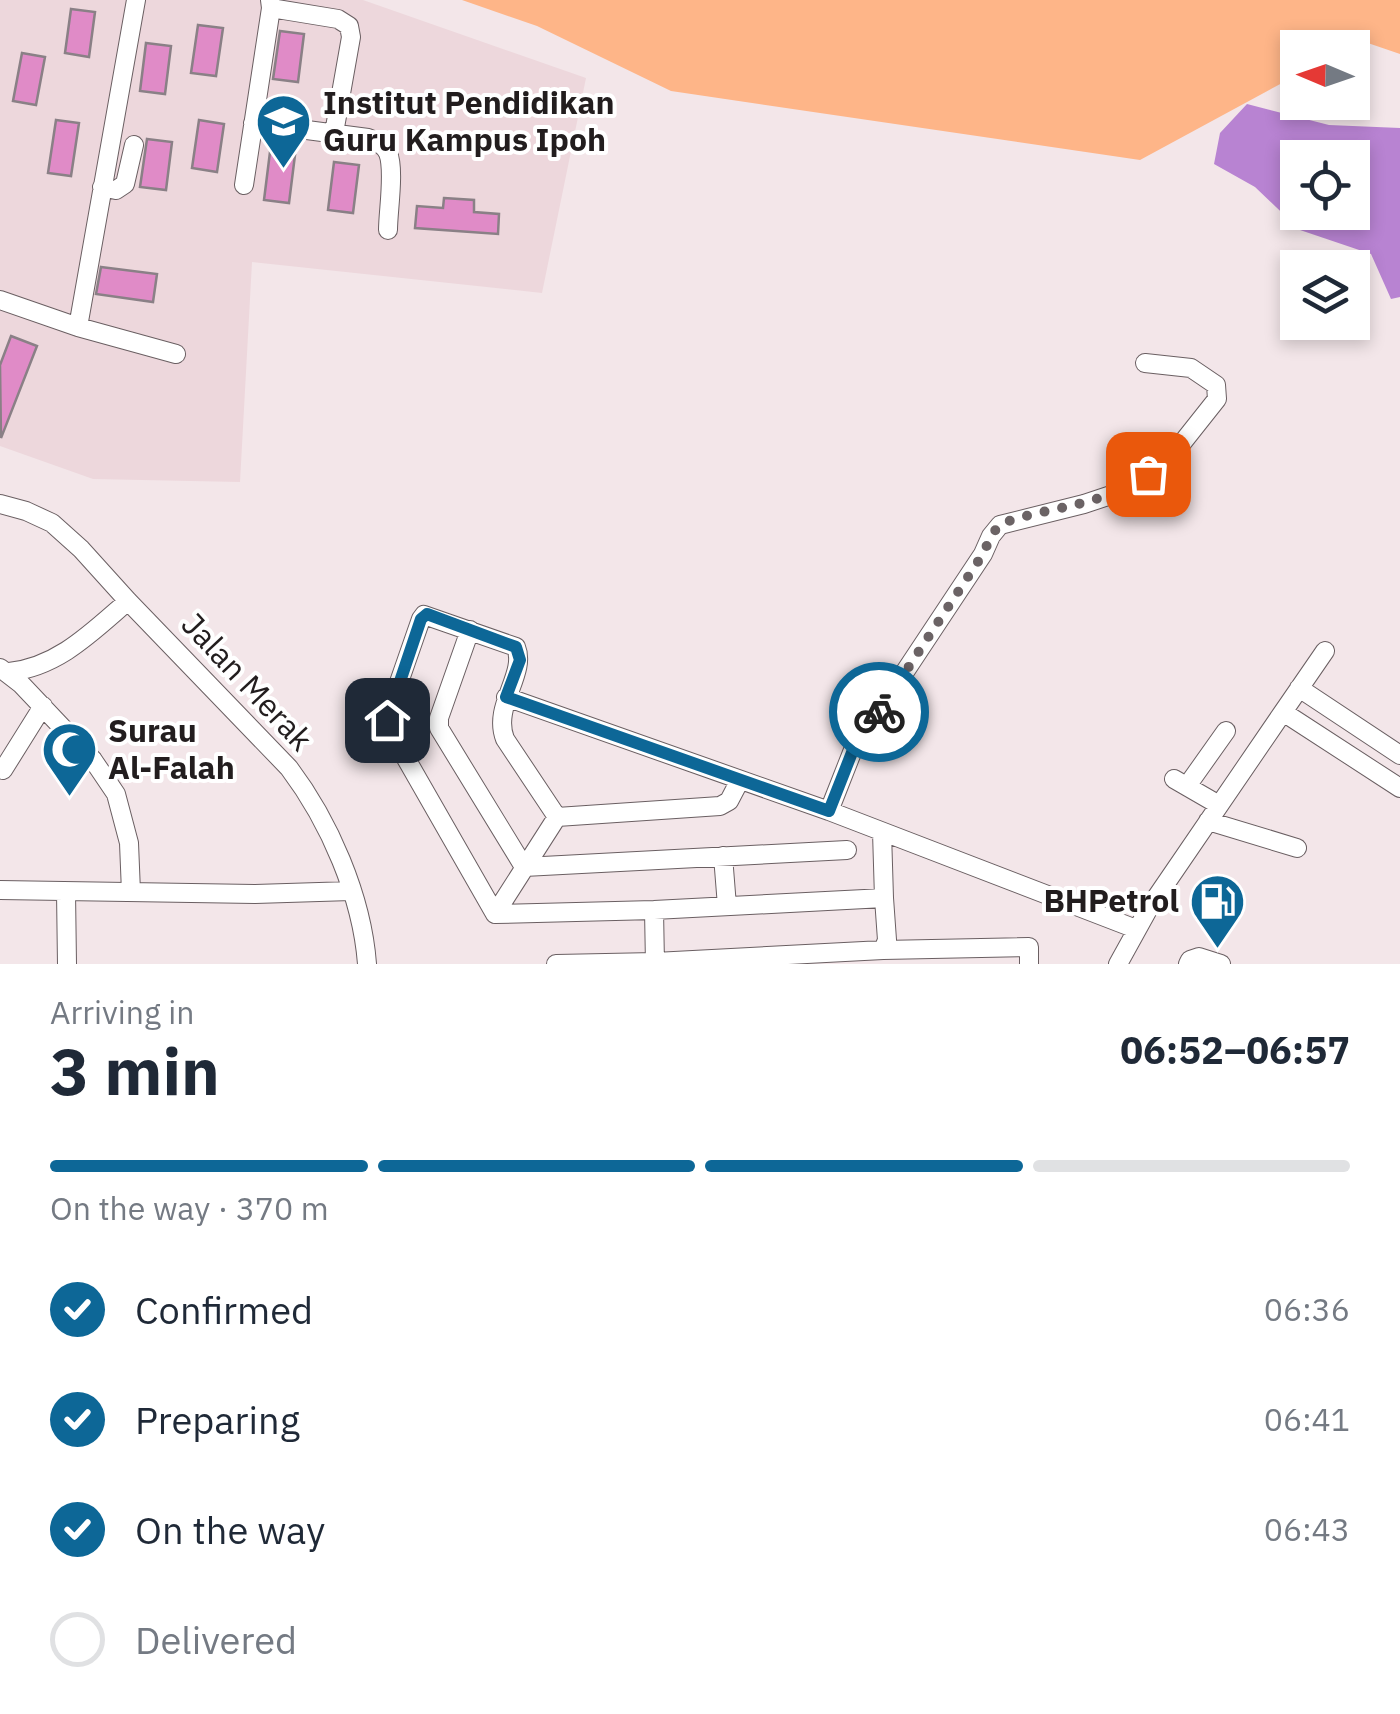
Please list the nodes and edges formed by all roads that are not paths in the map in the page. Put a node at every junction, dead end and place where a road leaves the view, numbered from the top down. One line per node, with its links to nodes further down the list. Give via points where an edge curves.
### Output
1 (136, 0): 7 (street)
2 (271, 4): 3 (street); 4 (street, via 349,26)
3 (253, 124): 4 (street); 6 (street)
4 (334, 133): 8 (street, via 385,148)
5 (134, 145): 7 (street, via 125,184)
6 (244, 185)
7 (102, 187): 10 (street)
8 (388, 230)
9 (0, 300): 10 (street)
10 (78, 328): 11 (street)
11 (176, 354)
12 (1145, 363): 27 (street, via 1191,368 1216,385 1217,400 1171,458 1126,490 1000,524 853,750)
13 (0, 504): 14 (street, Jalan Merak, via 52,524)
14 (128, 601): 17 (street, via 65,653 33,668); 36 (street, Jalan Merak, via 289,768 328,830)
15 (470, 630): 19 (street, via 516,647 520,660); 34 (street, via 438,728); 42 (street, via 423,616 387,720)
16 (1325, 651): 18 (street)
17 (4, 670): 20 (street)
18 (1299, 688): 21 (street); 23 (street)
19 (506, 697): 25 (street); 29 (street, via 504,739)
20 (43, 706): 24 (street); 38 (street, via 116,794)
21 (1283, 712): 26 (street); 28 (street)
22 (1226, 731): 28 (street, via 1180,783)
23 (1400, 754)
24 (3, 770)
25 (740, 780): 27 (street); 29 (street, via 720,806)
26 (1400, 788)
27 (829, 811): 30 (street)
28 (1213, 813): 31 (street); 43 (street)
29 (557, 817): 34 (street)
30 (882, 832): 39 (street); 43 (street)
31 (1297, 848)
32 (846, 850): 33 (street)
33 (723, 856): 34 (street); 40 (street)
34 (524, 868): 42 (street)
35 (0, 890): 37 (street)
36 (351, 891): 38 (street); 48 (street, Jalan Merak)
37 (66, 892): 38 (street); 47 (street)
38 (130, 892)
39 (884, 898): 40 (street); 44 (street)
40 (727, 906): 41 (street)
41 (654, 910): 42 (street); 46 (street)
42 (494, 914)
43 (1136, 928): 51 (street)
44 (882, 950): 45 (street); 50 (street, via 1028,947)
45 (836, 958): 46 (street)
46 (655, 963): 49 (street)
47 (66, 964)
48 (367, 964)
49 (556, 964)
50 (1029, 964)
51 (1118, 964)
52 (1188, 964): 53 (street, via 1199,957)
53 (1221, 964)

